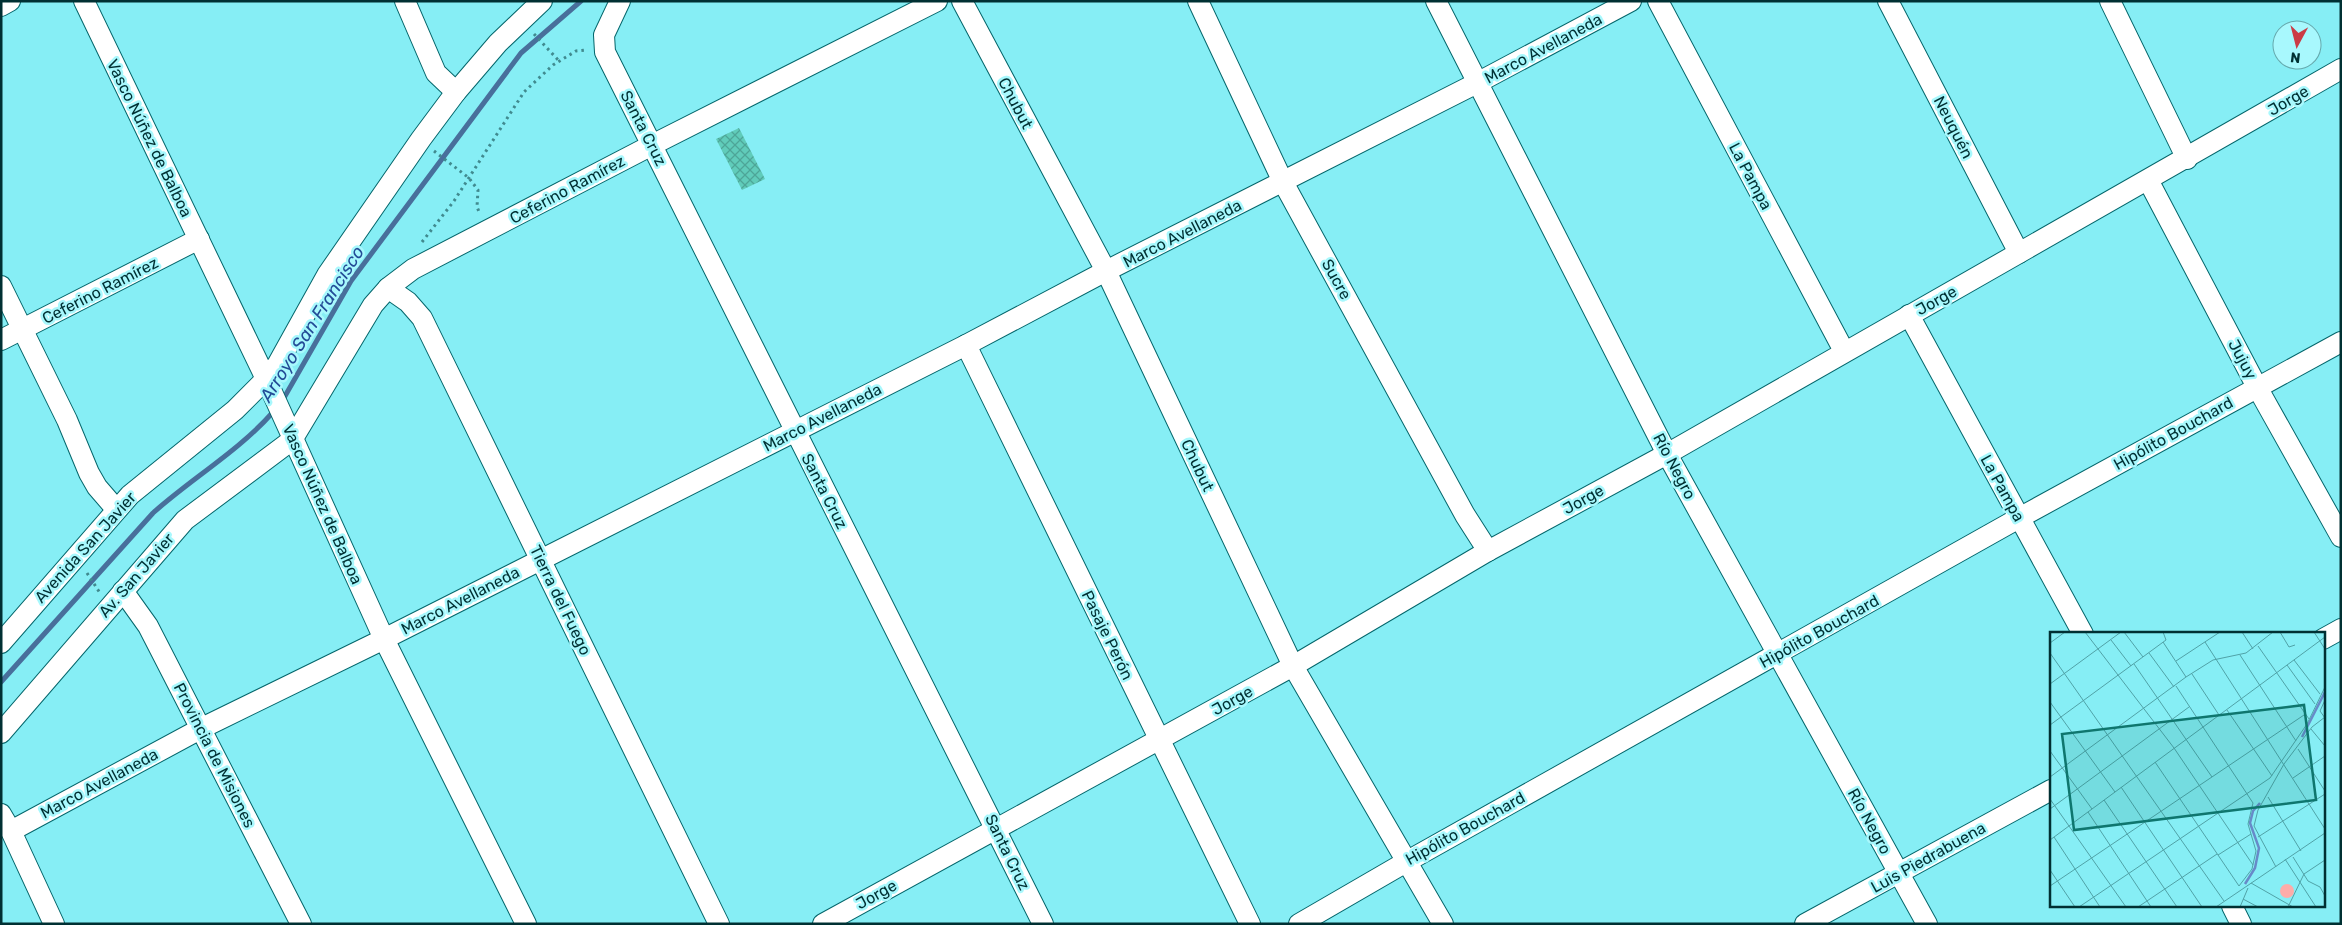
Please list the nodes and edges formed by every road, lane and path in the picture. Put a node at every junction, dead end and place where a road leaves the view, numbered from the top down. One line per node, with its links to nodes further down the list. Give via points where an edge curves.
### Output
1 (10, 1): 14 (street)
2 (84, 1): 26 (street, Vasco Núñez de Balboa)
3 (405, 1): 18 (street, via 436,73)
4 (542, 1): 15 (street)
5 (620, 1): 19 (street, Santa Cruz, via 604,35 605,52)
6 (936, 1): 19 (street, Ceferino Ramírez)
7 (962, 1): 29 (street, Chubut)
8 (1198, 1): 24 (street, Sucre)
9 (1436, 1): 17 (street, Río Negro)
10 (1631, 1): 17 (street, Marco Avellaneda)
11 (1658, 1): 37 (street, La Pampa)
12 (1888, 1): 28 (street, Neuquén)
13 (2110, 1): 21 (street)
14 (1, 6)
15 (521, 20): 18 (street); 22 (path, via 561,62 553,65 524,92)
16 (2341, 69): 21 (street, Jorge)
17 (1478, 83): 24 (street, Marco Avellaneda); 42 (street, Río Negro)
18 (456, 92): 38 (street, via 328,275 277,365)
19 (652, 145): 25 (street, Ceferino Ramírez); 40 (street, Santa Cruz)
20 (434, 151): 22 (path)
21 (2187, 158): 23 (street, Jorge)
22 (468, 178): 25 (path, via 478,190 477,207); 27 (path)
23 (2148, 180): 28 (street, Jorge); 39 (street, Jujuy)
24 (1283, 182): 29 (street, Marco Avellaneda); 46 (street, Sucre, via 1465,515)
25 (488, 230): 31 (street, Ceferino Ramírez, via 413,269)
26 (199, 240): 33 (street, Ceferino Ramírez); 38 (street, Vasco Núñez de Balboa)
27 (418, 248)
28 (2019, 253): 32 (street, Jorge)
29 (1106, 271): 36 (street, Marco Avellaneda); 57 (street, Chubut)
30 (1, 286): 33 (street)
31 (388, 288): 41 (street, Ceferino Ramírez, via 373,305); 47 (street, Tierra del Fuego, via 408,302 422,318)
32 (1909, 314): 37 (street, Jorge); 44 (street, La Pampa)
33 (22, 330): 34 (street, Ceferino Ramírez); 43 (street, via 67,420 89,473)
34 (1, 340)
35 (2341, 342): 39 (street, Hipólito Bouchard)
36 (966, 346): 40 (street, Marco Avellaneda); 60 (street, Pasaje Perón)
37 (1844, 351): 42 (street, Jorge)
38 (269, 386): 41 (street, Vasco Núñez de Balboa); 43 (street, Avenida San Javier)
39 (2257, 387): 44 (street, Hipólito Bouchard); 45 (street, Jujuy)
40 (794, 431): 47 (street, Marco Avellaneda); 63 (street, Santa Cruz)
41 (290, 433): 50 (street, Av. San Javier, via 185,520); 54 (street, Vasco Núñez de Balboa)
42 (1667, 454): 46 (street, Jorge); 56 (street, Río Negro)
43 (116, 508): 55 (street, Avenida San Javier)
44 (2019, 518): 52 (street, La Pampa); 56 (street, Hipólito Bouchard)
45 (2341, 537)
46 (1488, 551): 57 (street, Jorge)
47 (541, 558): 54 (street, Marco Avellaneda); 72 (street, Tierra del Fuego)
48 (85, 570): 49 (path)
49 (98, 590)
50 (123, 591): 58 (street, Provincia de Misiones, via 148,626); 59 (street, Av. San Javier)
51 (2341, 630): 53 (street)
52 (2082, 632)
53 (2324, 638)
54 (384, 639): 58 (street, Marco Avellaneda); 71 (street, Vasco Núñez de Balboa)
55 (1, 643)
56 (1777, 654): 65 (street, Hipólito Bouchard); 66 (street, Río Negro)
57 (1293, 666): 60 (street, Jorge); 65 (street, Chubut)
58 (202, 728): 64 (street, Marco Avellaneda); 70 (street, Provincia de Misiones)
59 (1, 733)
60 (1159, 740): 63 (street, Jorge); 74 (street, Pasaje Perón)
61 (2050, 791): 66 (street, Luis Piedrabuena)
62 (1, 814): 64 (street)
63 (996, 828): 68 (street, Jorge); 73 (street, Santa Cruz)
64 (11, 831): 69 (street)
65 (1406, 862): 75 (street, Hipólito Bouchard); 76 (street, Chubut)
66 (1899, 873): 77 (street, Luis Piedrabuena); 78 (street, Río Negro)
67 (2233, 908): 79 (street)
68 (824, 923)
69 (54, 924)
70 (300, 924)
71 (526, 924)
72 (719, 924)
73 (1043, 924)
74 (1250, 924)
75 (1300, 924)
76 (1442, 924)
77 (1805, 924)
78 (1927, 924)
79 (2241, 924)

